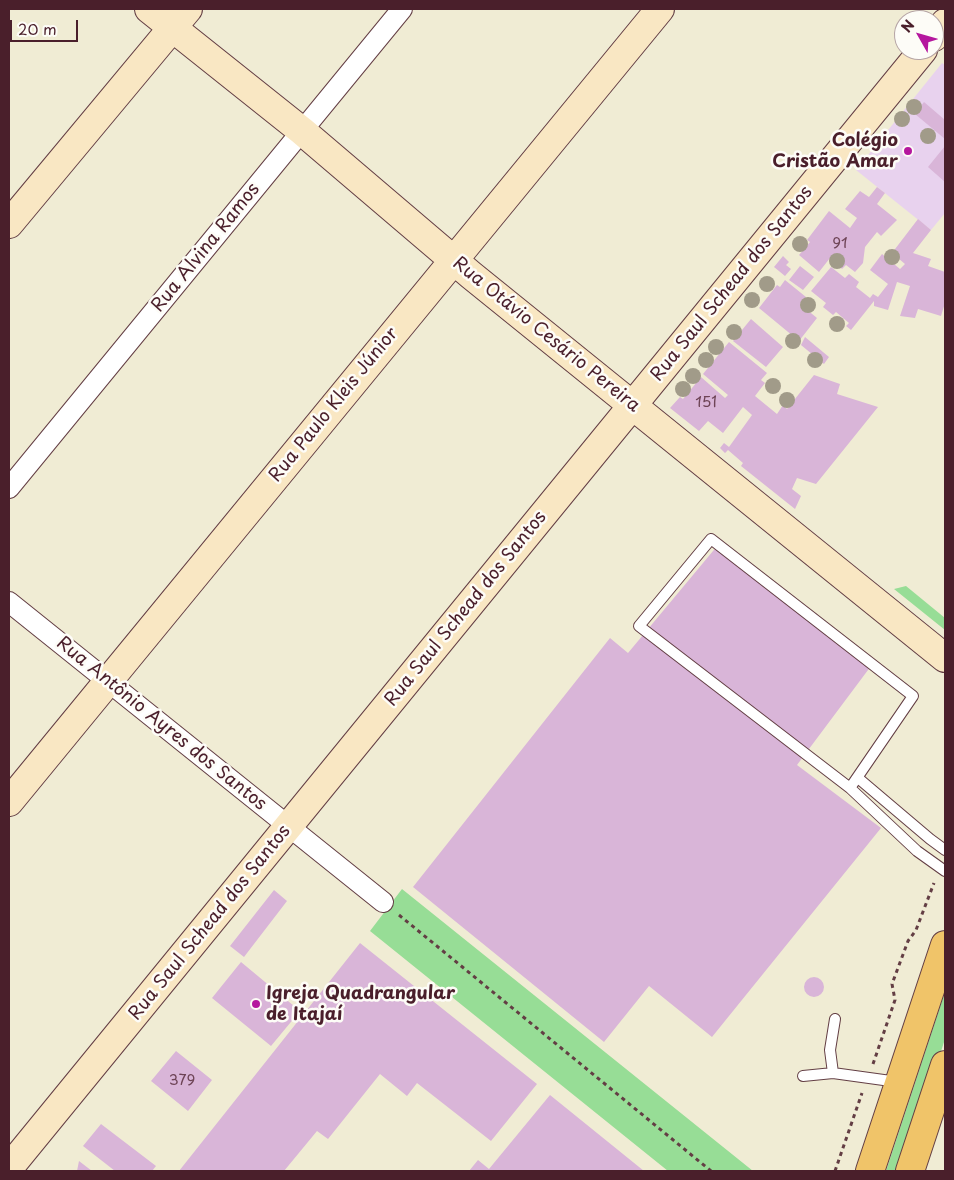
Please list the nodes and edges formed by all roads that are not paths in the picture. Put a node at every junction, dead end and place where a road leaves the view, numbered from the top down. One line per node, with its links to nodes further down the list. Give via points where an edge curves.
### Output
1 (149, 9): 4 (street, Rua Otávio Cesário Pereira)
2 (402, 9): 6 (street, Rua Alvina Ramos)
3 (660, 9): 8 (street, Rua Paulo Kleis Júnior)
4 (180, 18): 6 (street, Rua Otávio Cesário Pereira); 7 (street)
5 (915, 60): 9 (street, Rua Saul Schead dos Santos)
6 (302, 131): 8 (street, Rua Otávio Cesário Pereira); 10 (street, Rua Alvina Ramos)
7 (9, 224)
8 (453, 260): 9 (street, Rua Otávio Cesário Pereira); 13 (street, Rua Paulo Kleis Júnior)
9 (633, 405): 12 (street, Rua Otávio Cesário Pereira); 17 (street, Rua Saul Schead dos Santos)
10 (9, 488)
11 (9, 602): 13 (street, Rua Antônio Ayres dos Santos)
12 (945, 658)
13 (108, 681): 16 (street, Rua Paulo Kleis Júnior); 17 (street, Rua Antônio Ayres dos Santos)
14 (858, 778): 15 (lane); 15 (lane, via 913,696 712,539 639,626); 18 (lane)
15 (850, 788): 19 (lane, via 917,851)
16 (9, 802)
17 (289, 826): 20 (street, Rua Antônio Ayres dos Santos); 27 (street, Rua Saul Schead dos Santos)
18 (945, 850)
19 (943, 869)
20 (383, 902)
21 (945, 945): 26 (main road)
22 (835, 1019): 24 (lane, via 830,1050)
23 (945, 1065): 29 (main road)
24 (833, 1073): 25 (lane); 26 (lane)
25 (803, 1076)
26 (900, 1082): 28 (main road)
27 (9, 1168)
28 (870, 1171)
29 (910, 1171)

